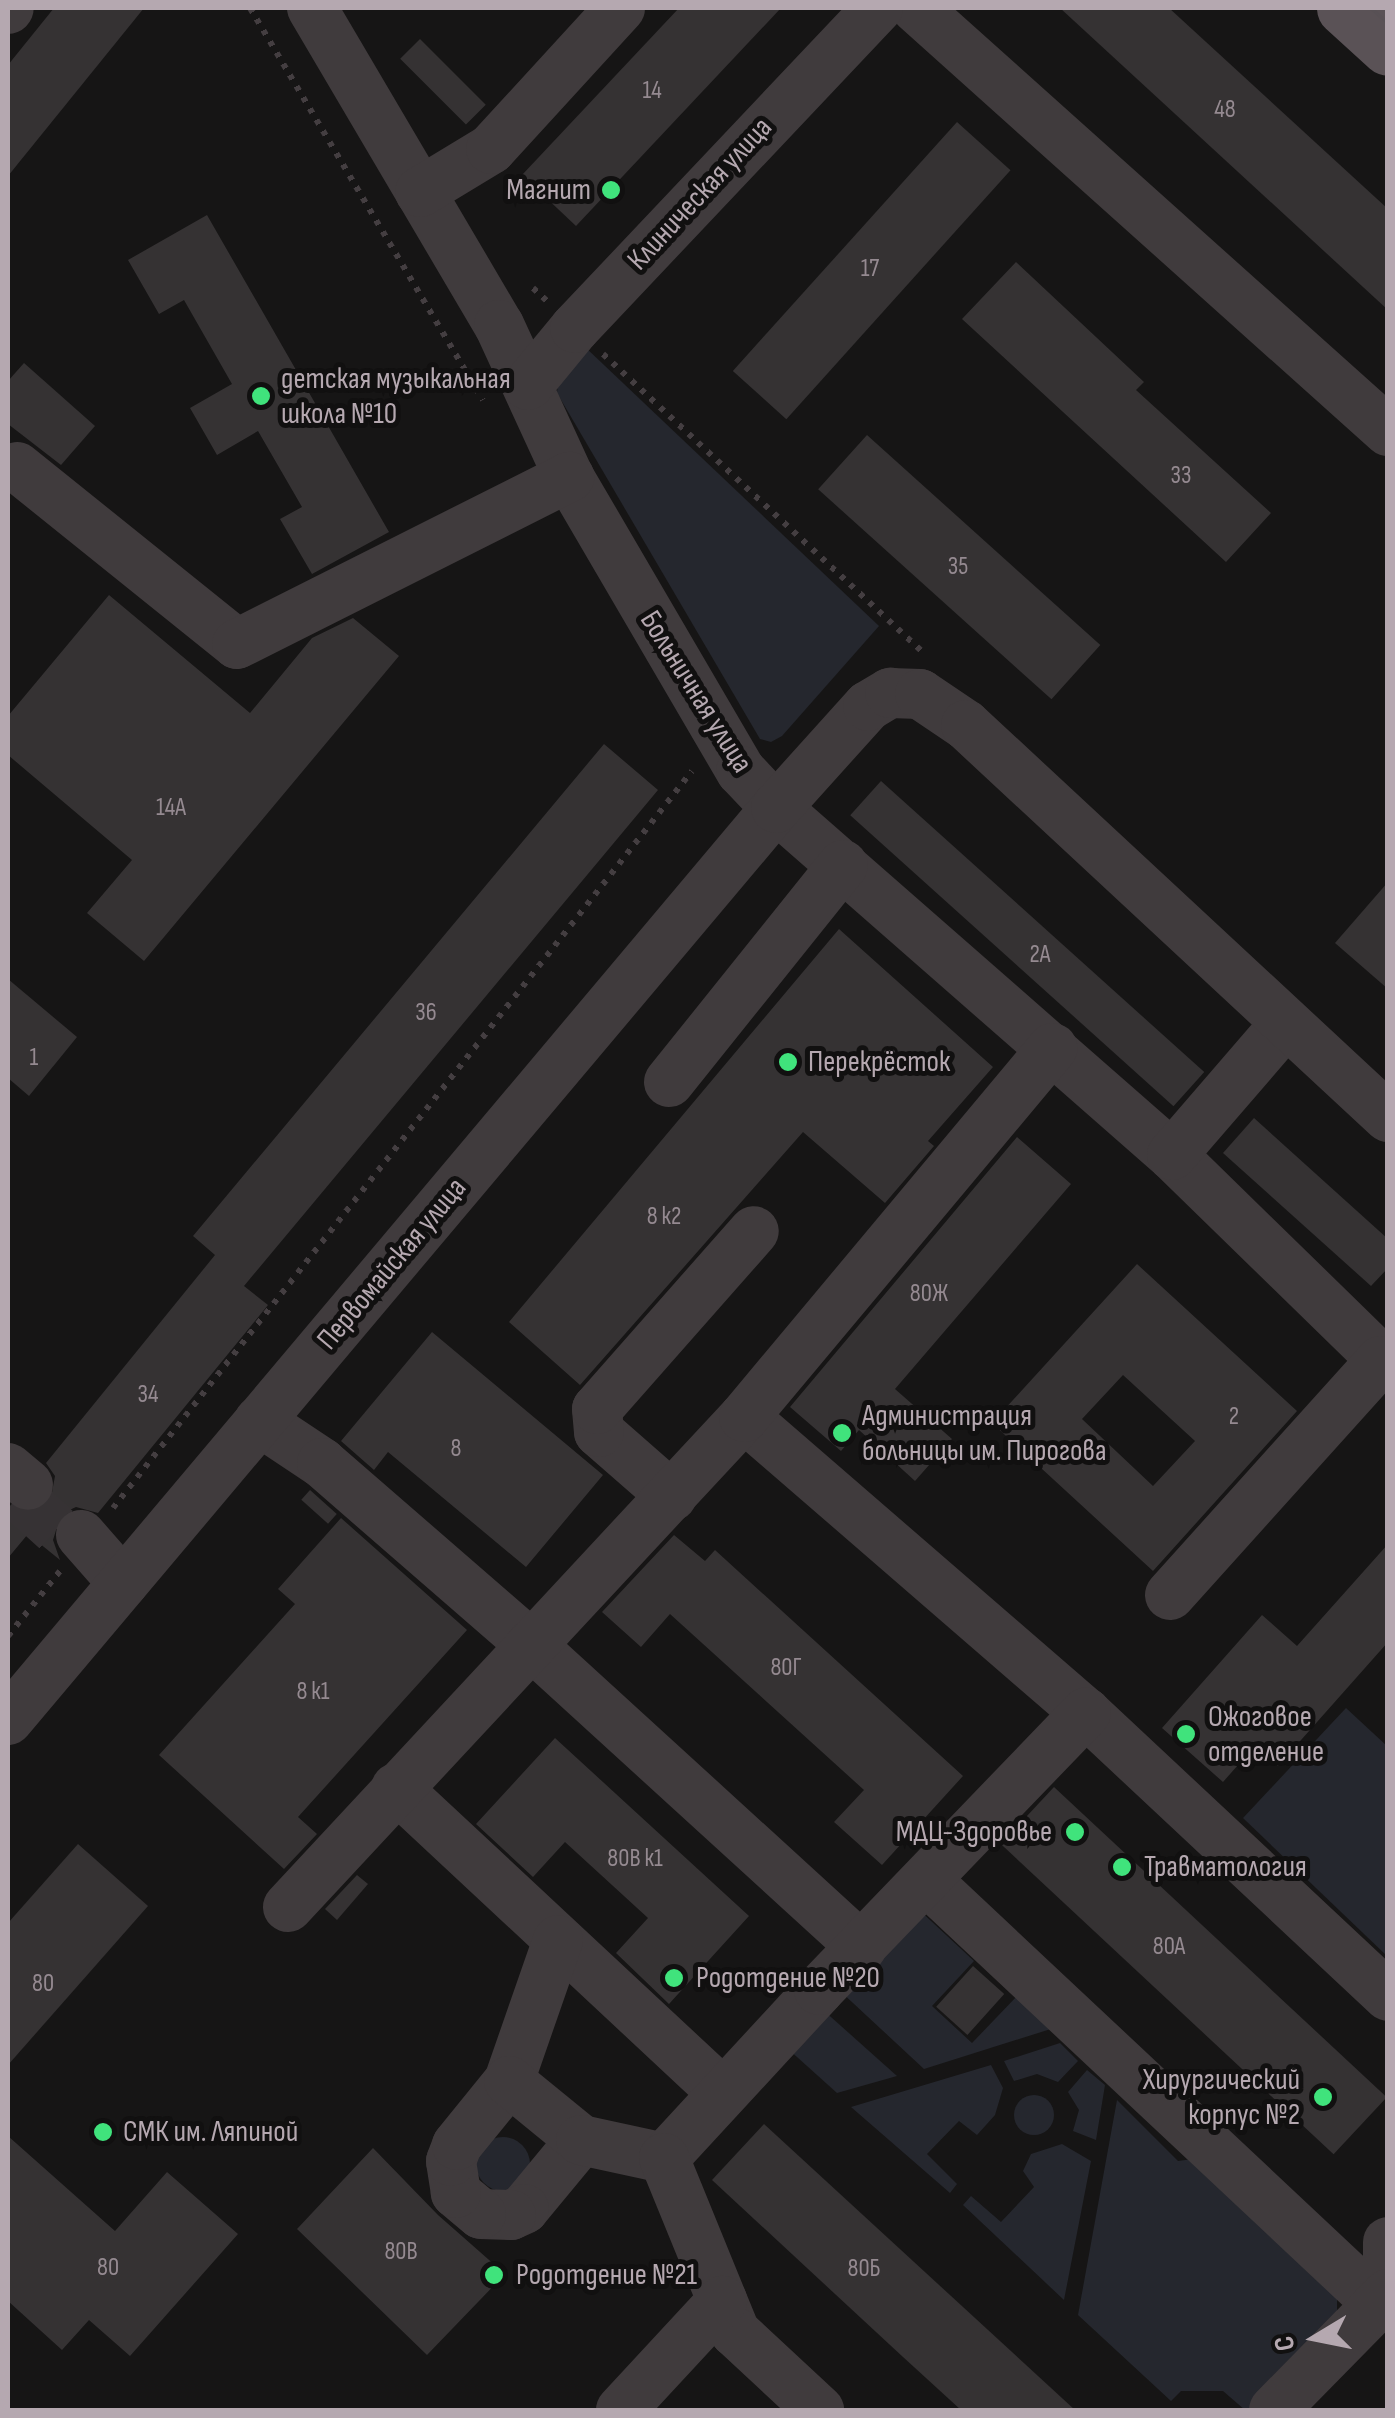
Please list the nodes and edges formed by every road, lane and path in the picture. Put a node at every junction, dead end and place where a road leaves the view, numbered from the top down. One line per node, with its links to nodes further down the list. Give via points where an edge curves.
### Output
1 (250, 8): 9 (path)
2 (312, 8): 8 (street, Больничная улица)
3 (620, 8): 8 (street, via 491,150)
4 (878, 8): 9 (street, Клиническая улица)
5 (916, 8): 10 (street)
6 (1344, 8): 7 (main road)
7 (1388, 48)
8 (420, 192): 9 (street, Больничная улица, via 499,325)
9 (510, 400): 12 (street, Больничная улица)
10 (1388, 431)
11 (17, 467): 12 (street, via 238,644)
12 (569, 476): 14 (street, Больничная улица, via 741,770)
13 (694, 768): 26 (path, via 288,1290)
14 (776, 808): 15 (street); 16 (street, Больничная улица, via 868,706 890,693 920,694 966,725); 24 (street, Первомайская улица)
15 (843, 865): 17 (street); 18 (street)
16 (1286, 1023): 19 (street, Больничная улица); 20 (street)
17 (1054, 1048): 20 (street); 23 (street)
18 (669, 1082)
19 (1381, 1098)
20 (1172, 1155): 22 (street)
21 (754, 1231): 25 (street, via 597,1410 599,1432)
22 (1384, 1364): 28 (street)
23 (744, 1417): 25 (street); 31 (street)
24 (259, 1421): 27 (street, Первомайская улица); 30 (street, via 322,1464)
25 (672, 1496): 30 (street)
26 (80, 1542): 27 (street); 29 (path)
27 (119, 1587): 32 (street, Первомайская улица)
28 (1170, 1594)
29 (8, 1636)
30 (531, 1645): 33 (street); 37 (street)
31 (1086, 1714): 34 (street); 38 (street)
32 (8, 1720)
33 (396, 1788): 35 (street); 36 (street)
34 (926, 1880): 37 (street); 44 (street)
35 (288, 1907)
36 (558, 1940): 39 (street); 40 (street)
37 (862, 1947): 40 (street)
38 (1388, 1996)
39 (509, 2082): 41 (street); 41 (street, via 451,2160 456,2193 466,2206 497,2218 524,2209)
40 (722, 2093): 42 (street)
41 (581, 2140): 42 (street)
42 (664, 2158): 45 (street)
43 (1388, 2242): 44 (street)
44 (1384, 2295): 48 (street)
45 (722, 2301): 46 (street); 47 (street, via 735,2332)
46 (621, 2410)
47 (820, 2410)
48 (1274, 2410)

